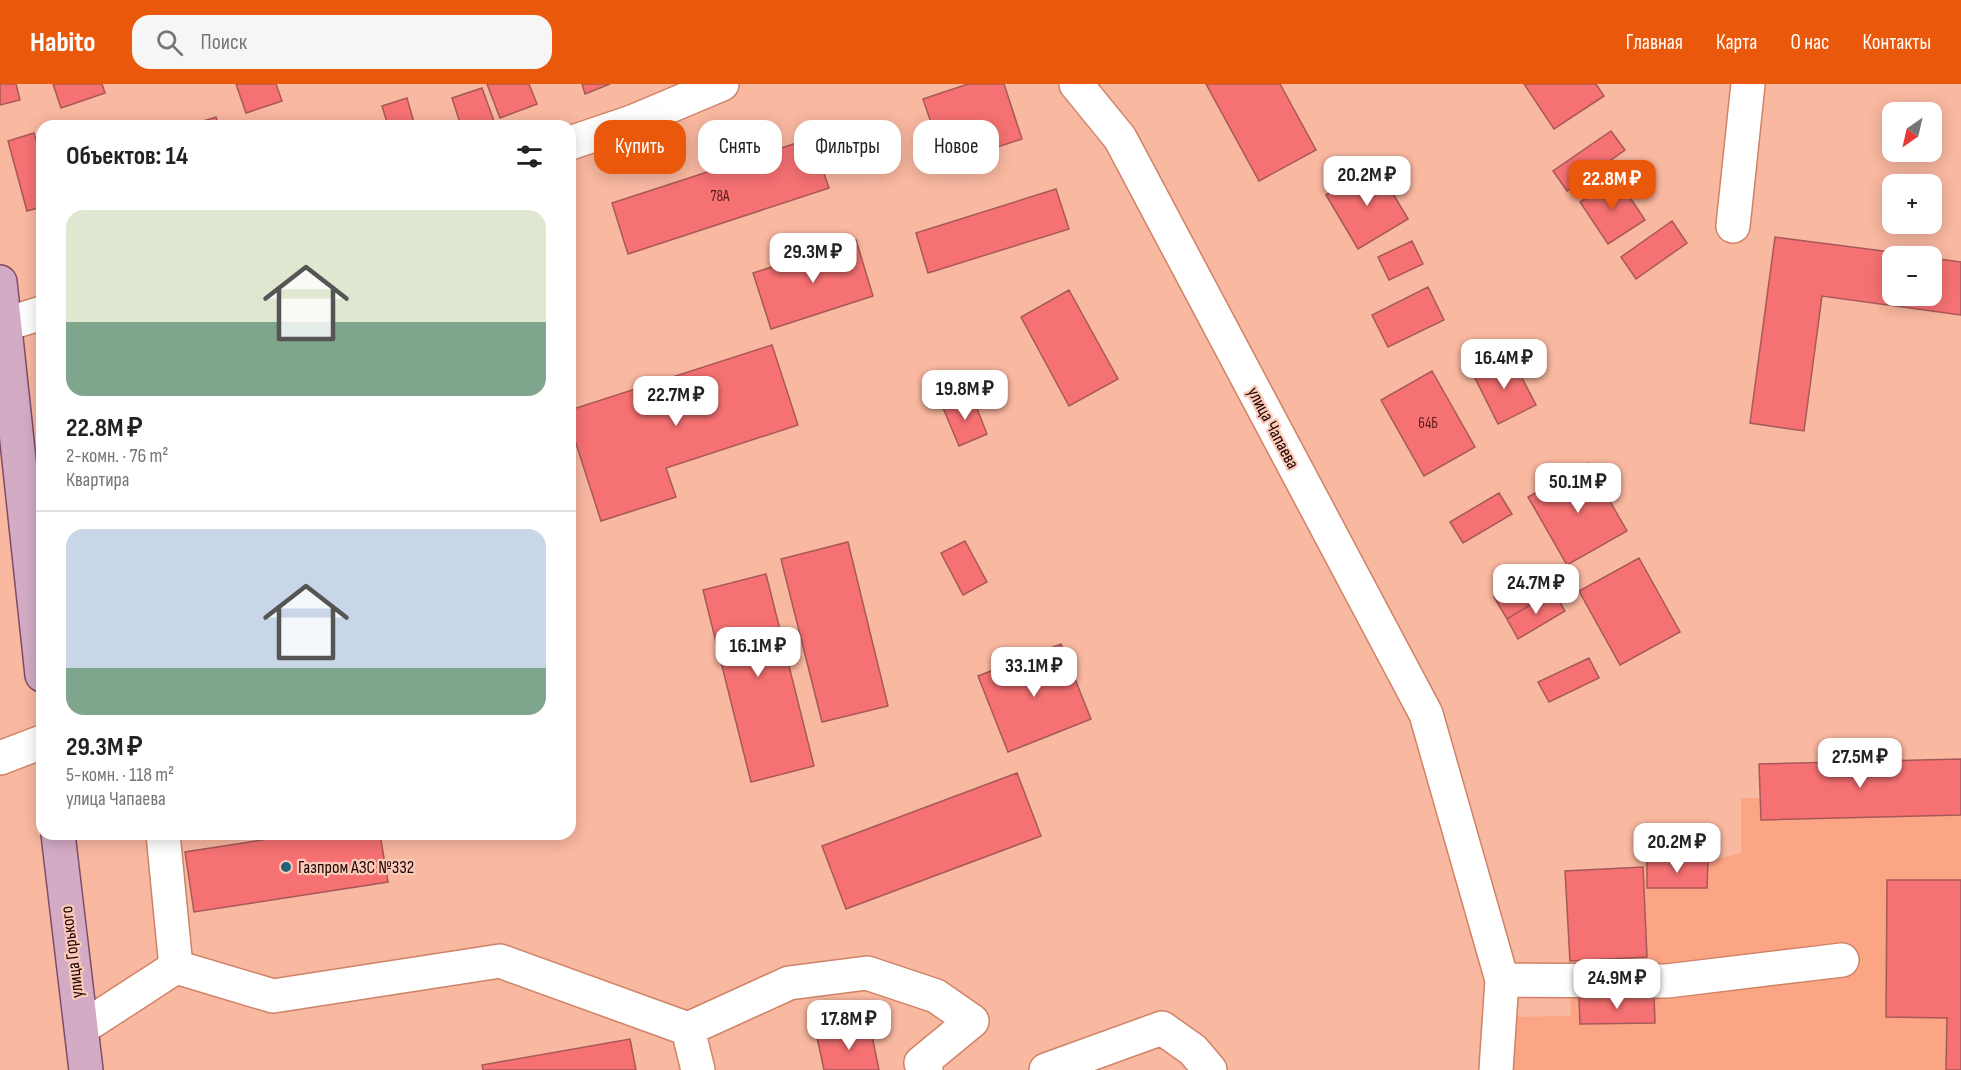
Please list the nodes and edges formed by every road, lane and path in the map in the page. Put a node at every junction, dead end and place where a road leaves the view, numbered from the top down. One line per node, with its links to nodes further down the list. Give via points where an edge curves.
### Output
1 (722, 84): 4 (street)
2 (1076, 84): 16 (street, улица Чапаева, via 1120,138 1426,714)
3 (1748, 84): 5 (street)
4 (576, 141)
5 (1733, 226)
6 (0, 282): 8 (main road)
7 (36, 316): 8 (street)
8 (3, 325): 9 (main road)
9 (36, 621)
10 (36, 744): 11 (street)
11 (0, 758)
12 (59, 840): 17 (main road, улица Горького)
13 (164, 840): 15 (street)
14 (1842, 960): 16 (street, via 1666,981)
15 (176, 967): 17 (street); 18 (street, via 273,996 500,961)
16 (1502, 980): 24 (street, улица Чапаева)
17 (81, 1028): 19 (main road, улица Горького)
18 (688, 1029): 20 (street); 21 (street, via 789,983 867,973 936,996 972,1021 921,1063)
19 (86, 1070)
20 (698, 1070)
21 (926, 1070)
22 (1046, 1070): 23 (street, via 1162,1028 1193,1050)
23 (1210, 1070)
24 (1496, 1070)

